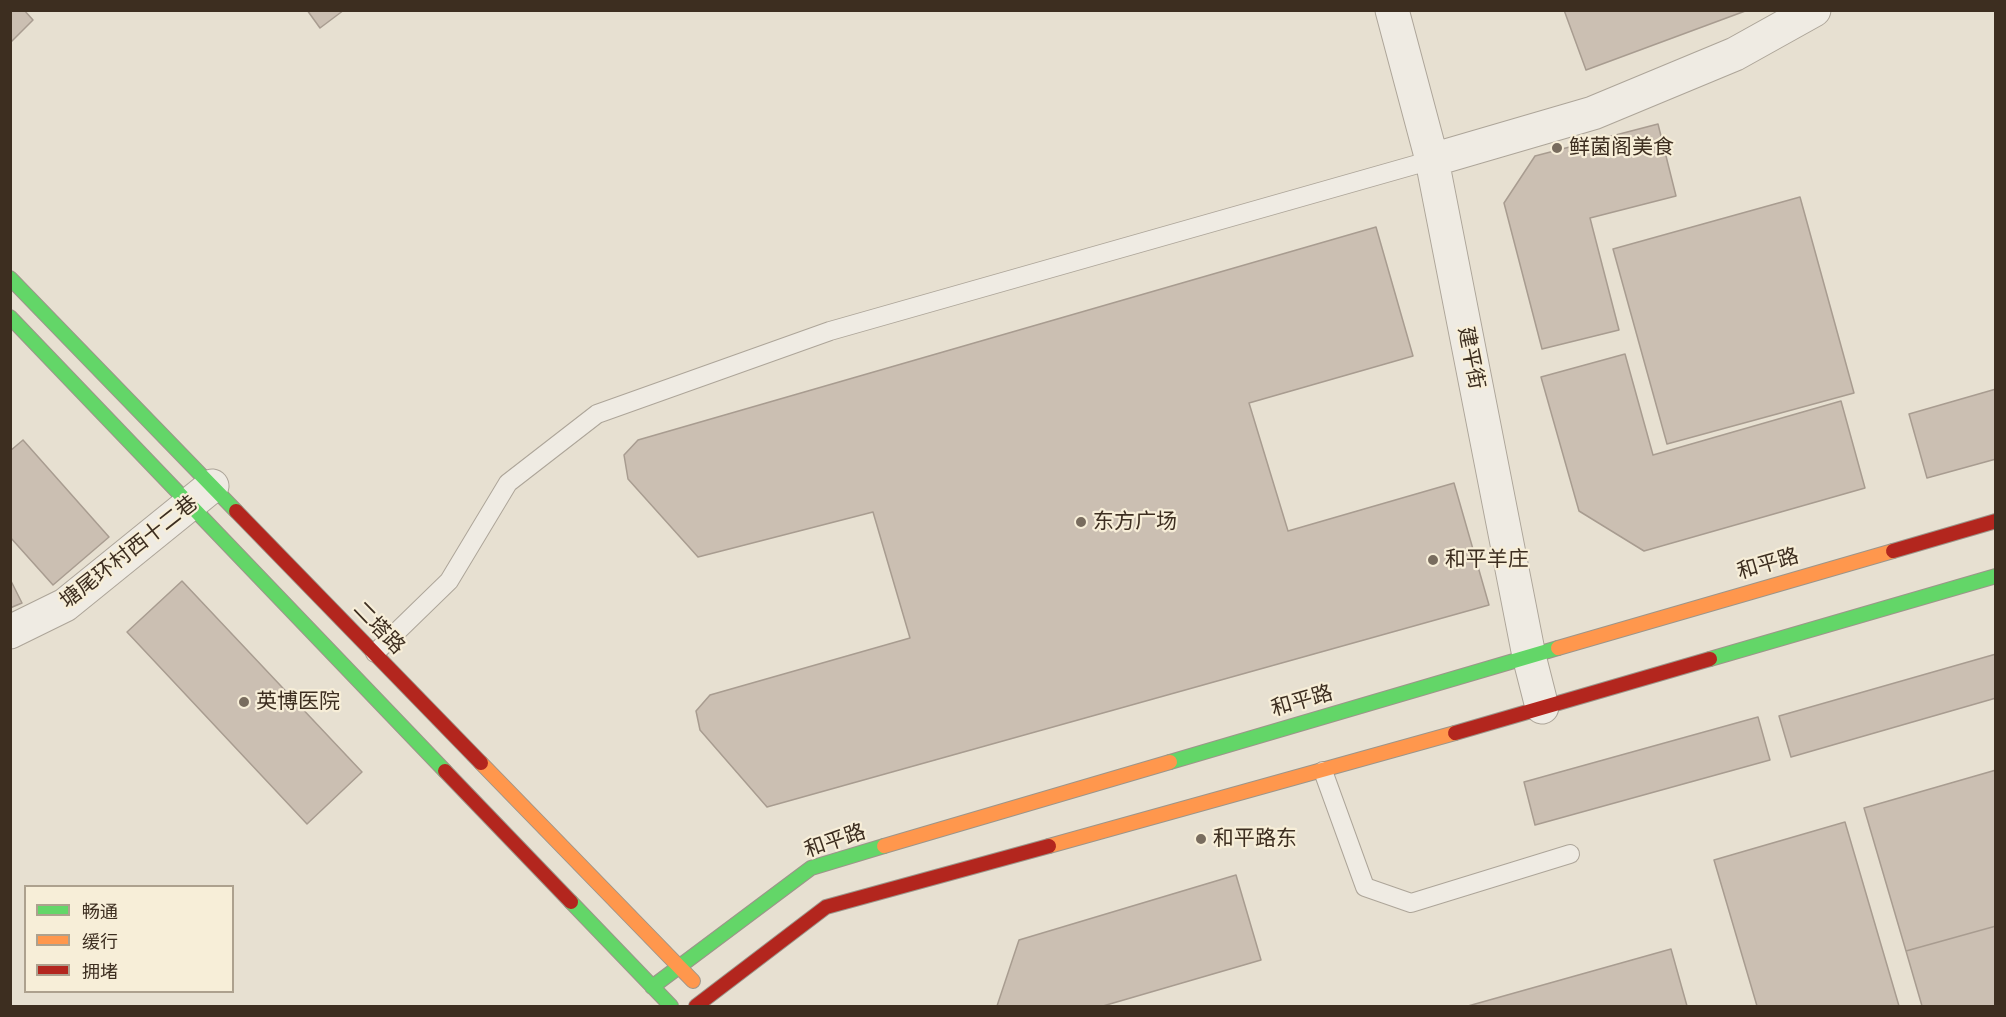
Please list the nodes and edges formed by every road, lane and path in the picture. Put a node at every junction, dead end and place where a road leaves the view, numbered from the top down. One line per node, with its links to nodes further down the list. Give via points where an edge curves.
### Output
1 (1392, 10): 3 (street, 建平街)
2 (1814, 10): 3 (street, via 1735,54 1593,113)
3 (1432, 160): 10 (lane, via 830,330 597,414 508,483 449,581); 11 (street, 建平街)
4 (10, 278): 6 (main road, 二塔路)
5 (10, 317): 6 (main road, 二塔路)
6 (201, 495): 9 (street, 塘尾环村西十二巷, via 65,605); 10 (main road, 二塔路); 16 (main road, 二塔路)
7 (1995, 520): 11 (main road, 和平路)
8 (1995, 576): 12 (main road)
9 (10, 632)
10 (375, 653): 15 (main road, 二塔路)
11 (1529, 656): 12 (street, 建平街); 15 (main road, 和平路, via 811,868)
12 (1542, 707): 13 (main road)
13 (1323, 771): 14 (lane, via 1365,887 1411,903); 17 (main road, via 826,907)
14 (1570, 854)
15 (679, 966): 16 (main road, 和平路); 17 (main road, 二塔路)
16 (652, 987): 18 (main road, 二塔路)
17 (707, 996): 19 (main road); 20 (main road, 二塔路)
18 (671, 1006)
19 (696, 1006)
20 (717, 1006)

